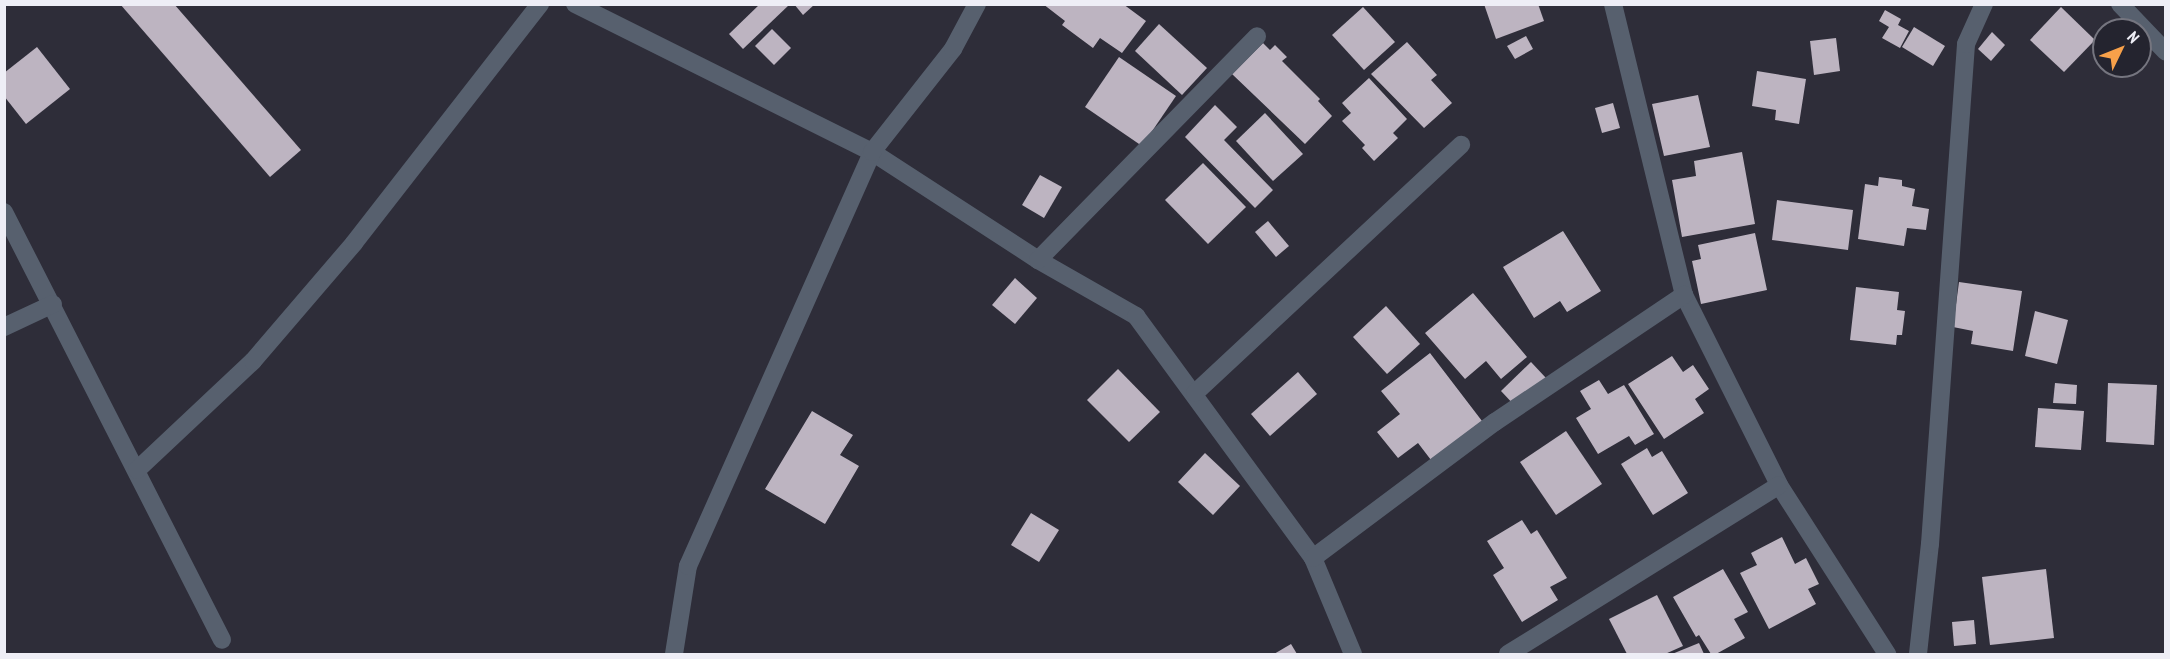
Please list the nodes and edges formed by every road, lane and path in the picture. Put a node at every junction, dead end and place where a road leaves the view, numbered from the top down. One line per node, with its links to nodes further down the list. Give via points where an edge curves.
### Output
1 (540, 4): 17 (street, via 354,243 253,361)
2 (575, 4): 10 (street)
3 (977, 4): 10 (street, via 953,49)
4 (1613, 4): 13 (street)
5 (1984, 4): 25 (street, via 1966,44)
6 (2120, 4): 8 (street)
7 (1257, 36): 12 (street)
8 (2166, 52)
9 (1461, 145): 16 (street)
10 (872, 152): 12 (street); 21 (street, via 688,566)
11 (4, 212): 14 (street)
12 (1038, 260): 16 (street, via 1136,316)
13 (1684, 295): 18 (street); 19 (street, via 1495,422)
14 (53, 304): 15 (street); 17 (street)
15 (4, 327)
16 (1195, 393): 19 (street)
17 (137, 470): 20 (street)
18 (1779, 485): 23 (street); 24 (street)
19 (1313, 558): 22 (street)
20 (222, 640)
21 (674, 654)
22 (1353, 654)
23 (1508, 654)
24 (1887, 654)
25 (1918, 654)

